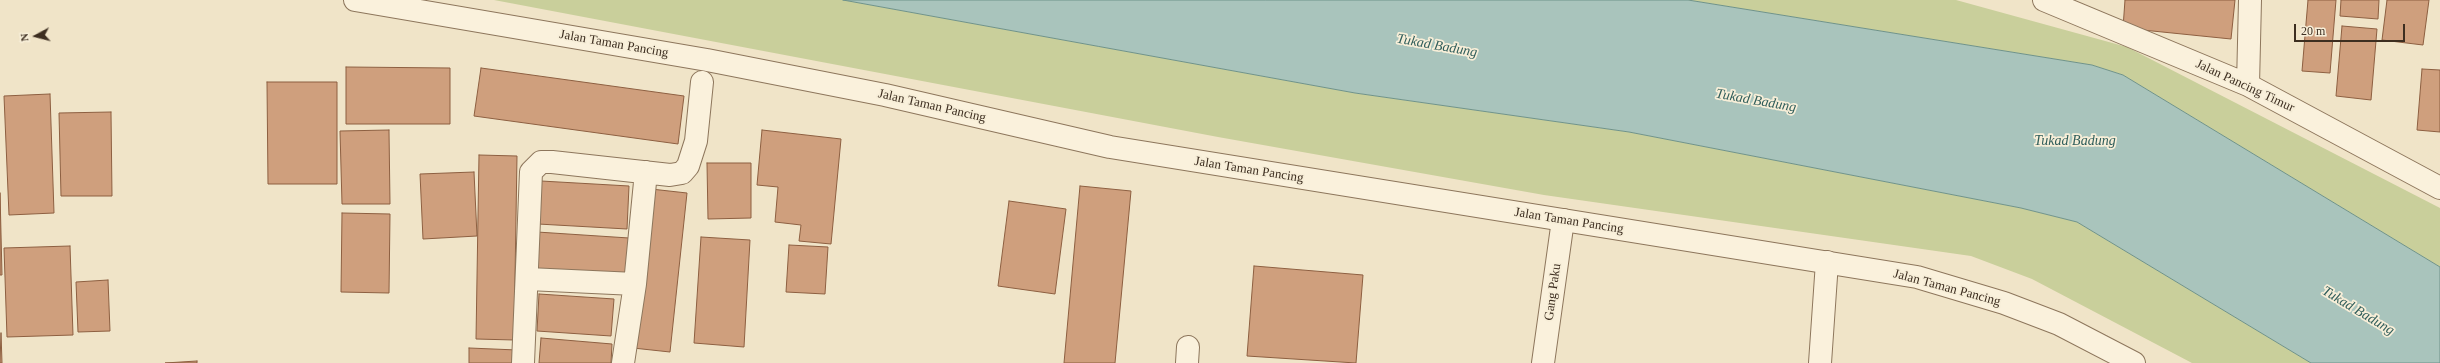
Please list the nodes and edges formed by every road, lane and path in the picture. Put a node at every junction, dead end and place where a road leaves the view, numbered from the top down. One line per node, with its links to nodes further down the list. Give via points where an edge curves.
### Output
1 (355, 0): 8 (street, Jalan Taman Pancing, via 722,63 885,95 1110,147)
2 (2044, 0): 5 (street, Jalan Pancing Timur)
3 (2250, 0): 5 (street)
4 (702, 82): 6 (street, via 696,141 688,166 682,173 670,175)
5 (2248, 84): 7 (street, Jalan Pancing Timur)
6 (646, 172): 10 (street, via 552,162 538,165 531,172); 11 (street)
7 (2440, 188)
8 (1563, 220): 9 (street, Jalan Taman Pancing); 14 (street, Gang Paku)
9 (1827, 262): 15 (street); 16 (street, Jalan Taman Pancing, via 1917,277 2004,303 2059,324)
10 (528, 279): 11 (street); 12 (street)
11 (635, 284): 13 (street)
12 (523, 363)
13 (623, 363)
14 (1544, 363)
15 (1820, 363)
16 (2134, 363)

